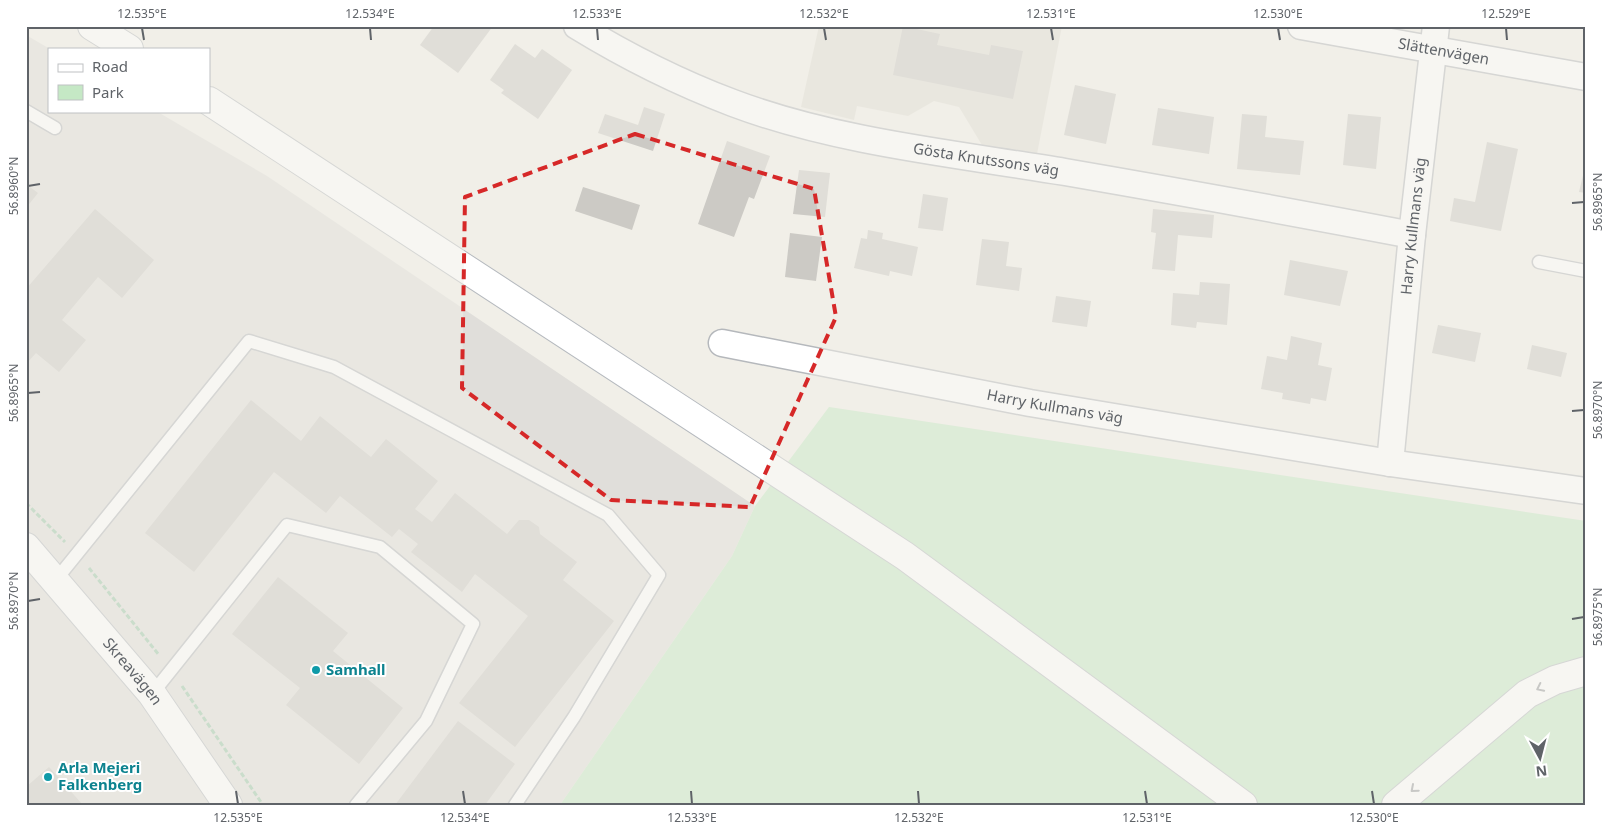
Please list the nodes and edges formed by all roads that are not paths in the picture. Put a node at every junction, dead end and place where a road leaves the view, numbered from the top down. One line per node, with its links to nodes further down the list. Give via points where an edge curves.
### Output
1 (92, 26): 5 (main road)
2 (578, 26): 10 (street, Gösta Knutssons väg, via 635,58 733,103 782,119 864,138 1235,201)
3 (1301, 26): 4 (street, Slättenvägen)
4 (1435, 37): 6 (street, Slättenvägen); 10 (street, Harry Kullmans väg)
5 (127, 48)
6 (1586, 77)
7 (210, 102): 23 (main road, via 905,556)
8 (26, 111): 9 (lane)
9 (55, 128)
10 (1412, 235): 14 (street, Harry Kullmans väg)
11 (1539, 262): 12 (lane)
12 (1586, 271)
13 (722, 343): 14 (street, Harry Kullmans väg, via 1030,403)
14 (1390, 463): 15 (street, Harry Kullmans väg)
15 (1586, 491)
16 (26, 548): 17 (main road, Skreavägen)
17 (55, 581): 19 (main road, Skreavägen); 22 (lane, via 249,341 334,367 608,515 658,575 574,717)
18 (1586, 670): 24 (main road, one-way to 24, via 1527,694)
19 (152, 694): 20 (main road, Skreavägen); 21 (lane, via 287,525 380,548 473,624 426,721)
20 (228, 805)
21 (356, 805)
22 (515, 805)
23 (1242, 805)
24 (1396, 805)

